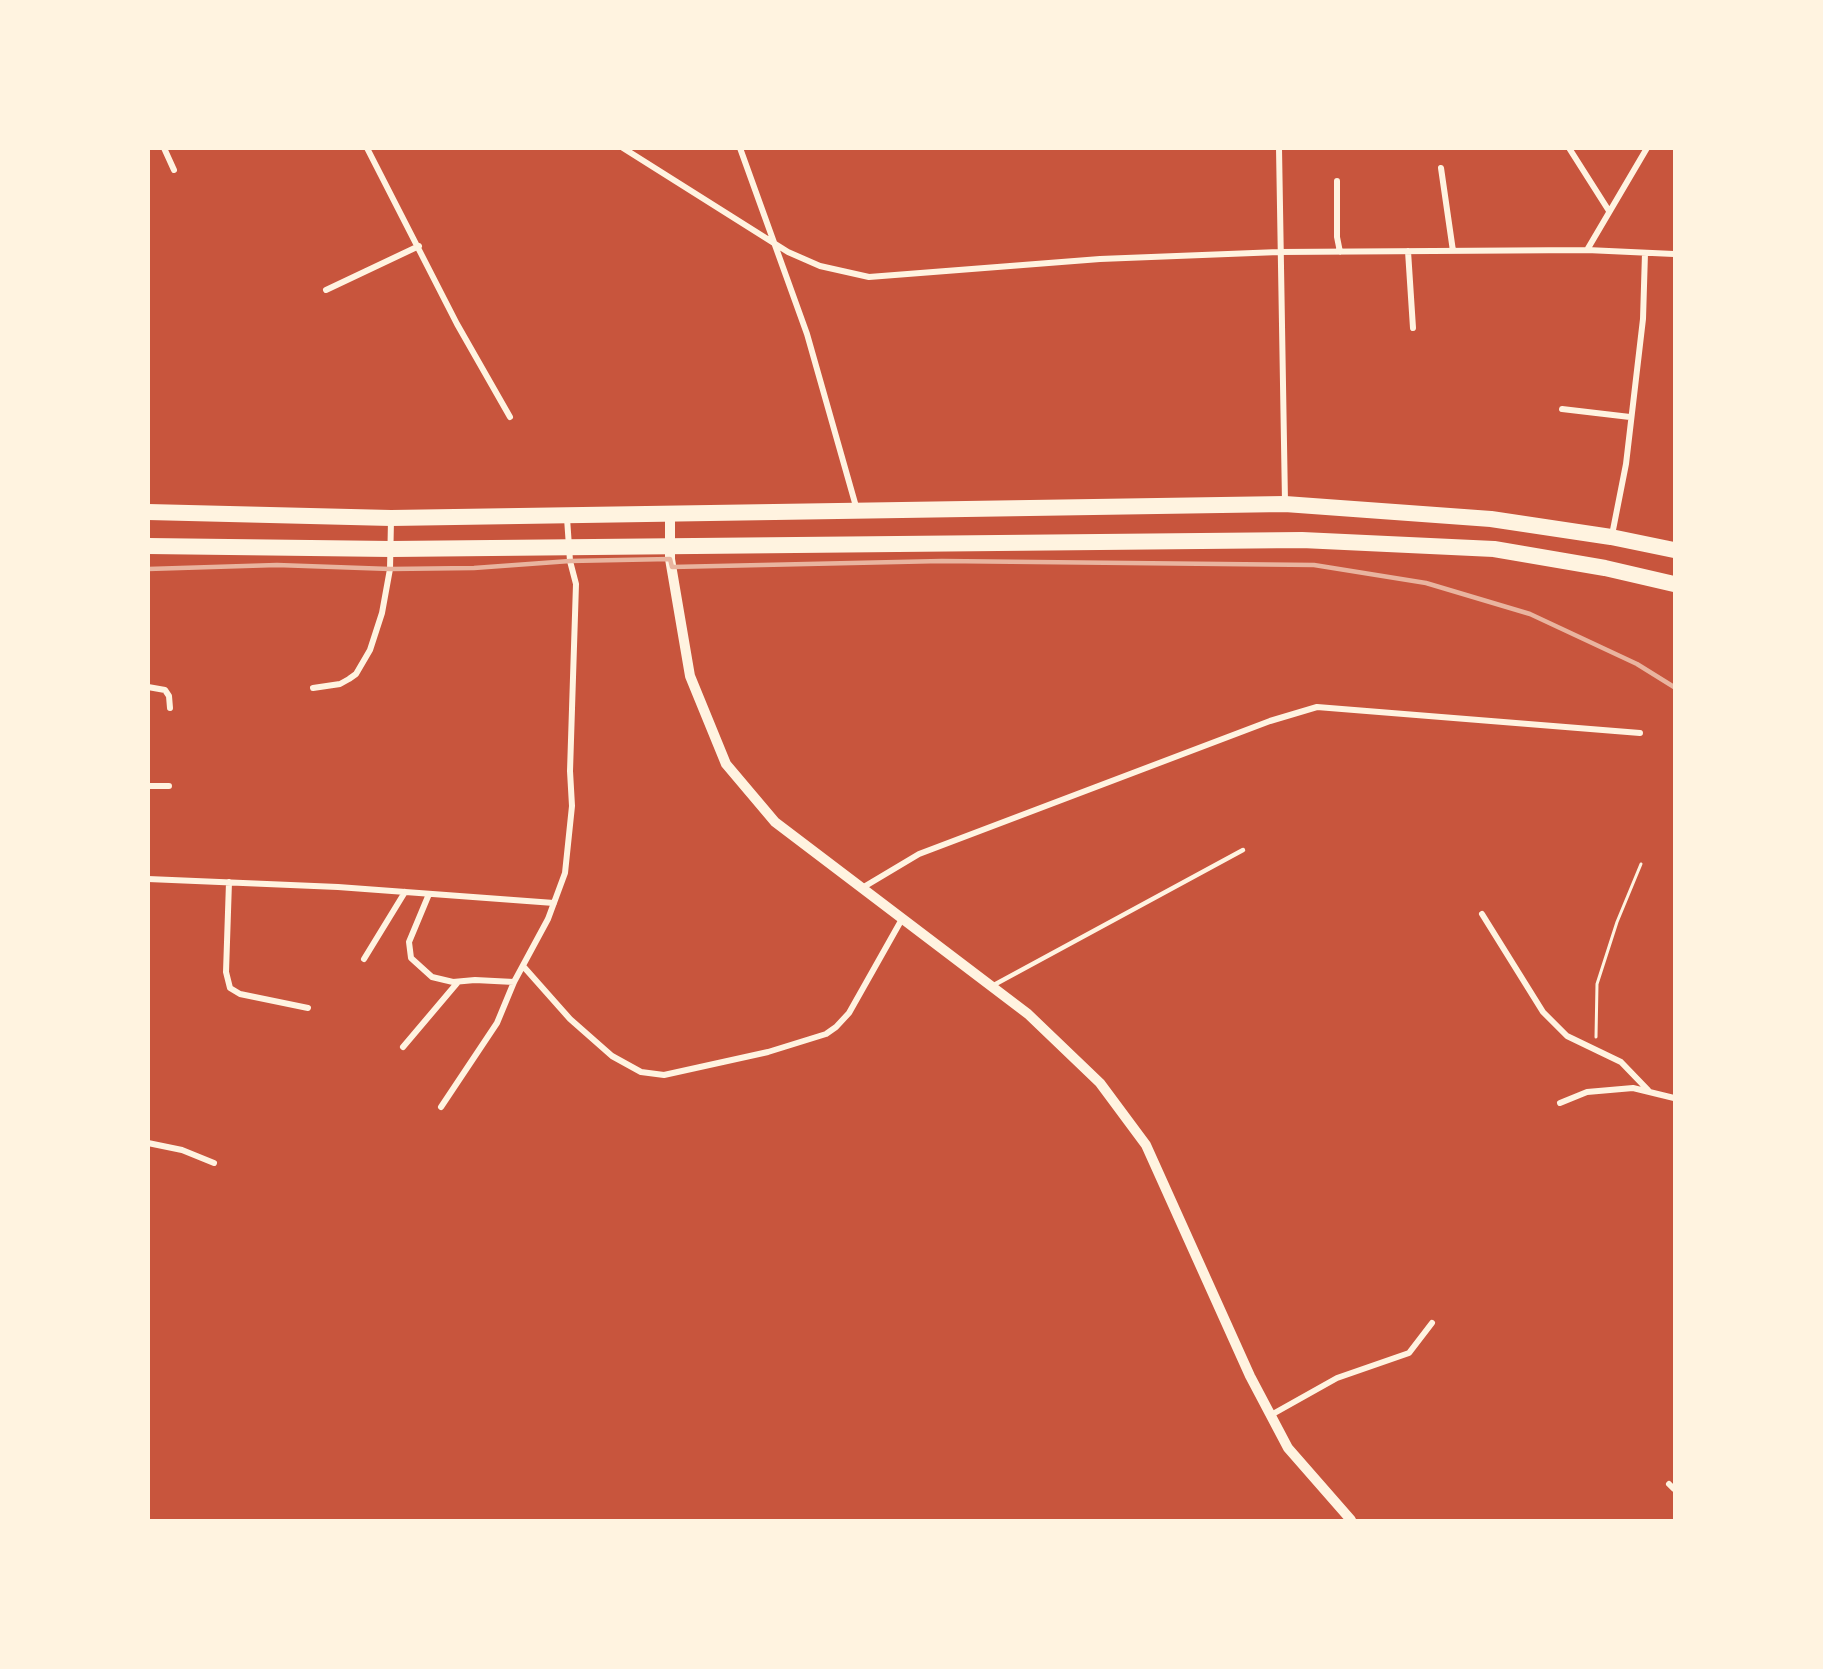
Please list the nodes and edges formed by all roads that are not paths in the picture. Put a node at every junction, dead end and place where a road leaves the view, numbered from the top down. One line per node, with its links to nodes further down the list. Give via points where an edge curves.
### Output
1 (164, 148): 10 (street)
2 (367, 148): 14 (street)
3 (623, 148): 8 (street)
4 (740, 148): 13 (street)
5 (1279, 148): 18 (street)
6 (1569, 148): 12 (street)
7 (1647, 148): 12 (street)
8 (630, 151): 13 (street)
9 (1441, 168): 17 (street)
10 (174, 170)
11 (1336, 181): 19 (street)
12 (1609, 211): 15 (street)
13 (773, 242): 18 (street, via 820,266 869,277 1100,259); 29 (street, via 807,334)
14 (419, 246): 22 (street); 25 (street, via 457,324)
15 (1587, 250): 17 (street); 20 (street)
16 (1408, 251): 17 (street); 19 (street); 23 (street)
17 (1452, 251)
18 (1279, 252): 19 (street); 27 (street)
19 (1340, 252)
20 (1645, 253): 21 (street); 26 (street, via 1642,319)
21 (1674, 254)
22 (326, 290)
23 (1413, 328)
24 (1562, 409): 26 (street)
25 (510, 417)
26 (1630, 417): 33 (street, via 1626,464)
27 (1285, 504): 29 (highway); 33 (highway, via 1491,519)
28 (148, 512): 32 (highway)
29 (858, 512): 31 (highway)
30 (567, 516): 31 (highway); 32 (highway); 36 (street)
31 (670, 516): 34 (street)
32 (392, 518): 37 (street)
33 (1611, 537): 38 (highway)
34 (669, 545): 36 (highway); 39 (highway, via 1302,540 1494,549); 49 (street, via 690,676 726,764 775,822)
35 (148, 546): 37 (highway)
36 (568, 547): 37 (highway); 52 (street, via 576,584 572,806 565,873)
37 (391, 549): 41 (street, via 382,613 370,650 349,679)
38 (1674, 550)
39 (1674, 584)
40 (148, 687): 42 (street, via 165,690 170,696)
41 (313, 688)
42 (170, 708)
43 (1640, 733): 49 (street, via 1317,707 1270,721 919,854)
44 (148, 786): 45 (street)
45 (169, 786)
46 (1243, 850): 59 (lane)
47 (148, 879): 48 (street)
48 (229, 882): 50 (street); 60 (street, via 226,972 230,988 240,994)
49 (862, 888): 54 (street)
50 (405, 892): 51 (street); 55 (street)
51 (429, 894): 52 (street); 57 (street, via 412,932 409,953 432,977)
52 (554, 903): 56 (street)
53 (1482, 914): 62 (street, via 1543,1012 1567,1036 1621,1062)
54 (902, 919): 56 (street, via 849,1013 826,1034 768,1052 664,1075 641,1072 612,1056 577,1025); 59 (street)
55 (364, 959)
56 (523, 966): 58 (street)
57 (458, 982): 58 (street); 61 (street)
58 (514, 982): 65 (street, via 491,1034)
59 (991, 986): 69 (street, via 1028,1014 1100,1083 1146,1145)
60 (308, 1008)
61 (403, 1047)
62 (1648, 1090): 63 (street); 64 (street, via 1587,1092)
63 (1674, 1098)
64 (1560, 1103)
65 (441, 1107)
66 (148, 1143): 67 (street, via 182,1150)
67 (214, 1163)
68 (1432, 1323): 69 (street, via 1409,1353 1337,1378)
69 (1271, 1414): 70 (street, via 1288,1448)
70 (1351, 1521)

